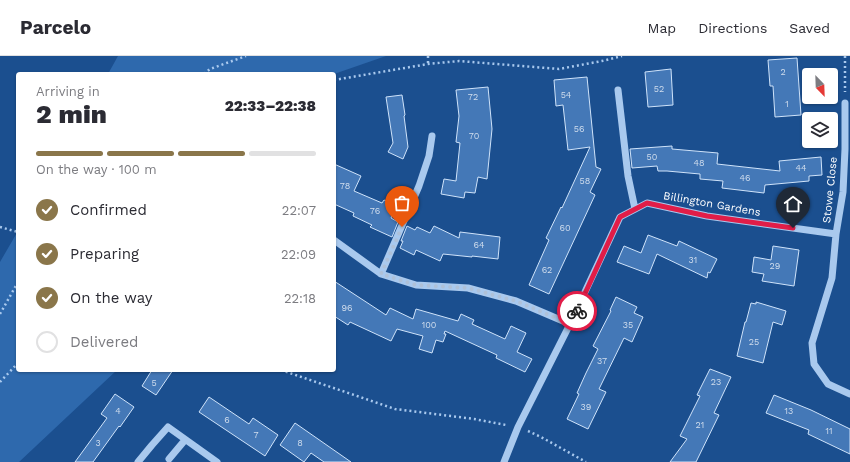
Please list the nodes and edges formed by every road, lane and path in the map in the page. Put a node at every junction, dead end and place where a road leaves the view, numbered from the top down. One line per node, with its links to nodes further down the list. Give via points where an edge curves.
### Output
1 (246, 56): 6 (path)
2 (428, 56): 5 (path)
3 (622, 56): 5 (path, via 559,69 459,61)
4 (845, 56): 9 (path)
5 (428, 64): 7 (path)
6 (206, 72)
7 (336, 80)
8 (618, 90): 12 (street, via 628,176)
9 (845, 103): 11 (street, Stowe Close)
10 (432, 136): 17 (street, via 429,156 419,186)
11 (848, 148): 15 (street, Stowe Close)
12 (636, 208): 15 (street, Billington Gardens, via 647,203 707,216); 20 (street, Billington Gardens, via 620,217)
13 (0, 227): 14 (path)
14 (16, 231)
15 (836, 234): 24 (street, via 832,278 812,343 814,364 828,384)
16 (336, 241): 17 (street)
17 (381, 274): 20 (street, via 416,285 468,288 516,301)
18 (16, 286): 19 (path)
19 (0, 314)
20 (570, 324): 25 (street, Billington Gardens)
21 (16, 365): 23 (path)
22 (287, 372): 25 (path, via 396,408)
23 (0, 382)
24 (850, 394)
25 (518, 427): 30 (street, Billington Gardens); 31 (path)
26 (185, 440): 27 (street); 28 (street, via 168,427); 29 (street)
27 (169, 459)
28 (138, 462)
29 (217, 462)
30 (504, 462)
31 (586, 462)

